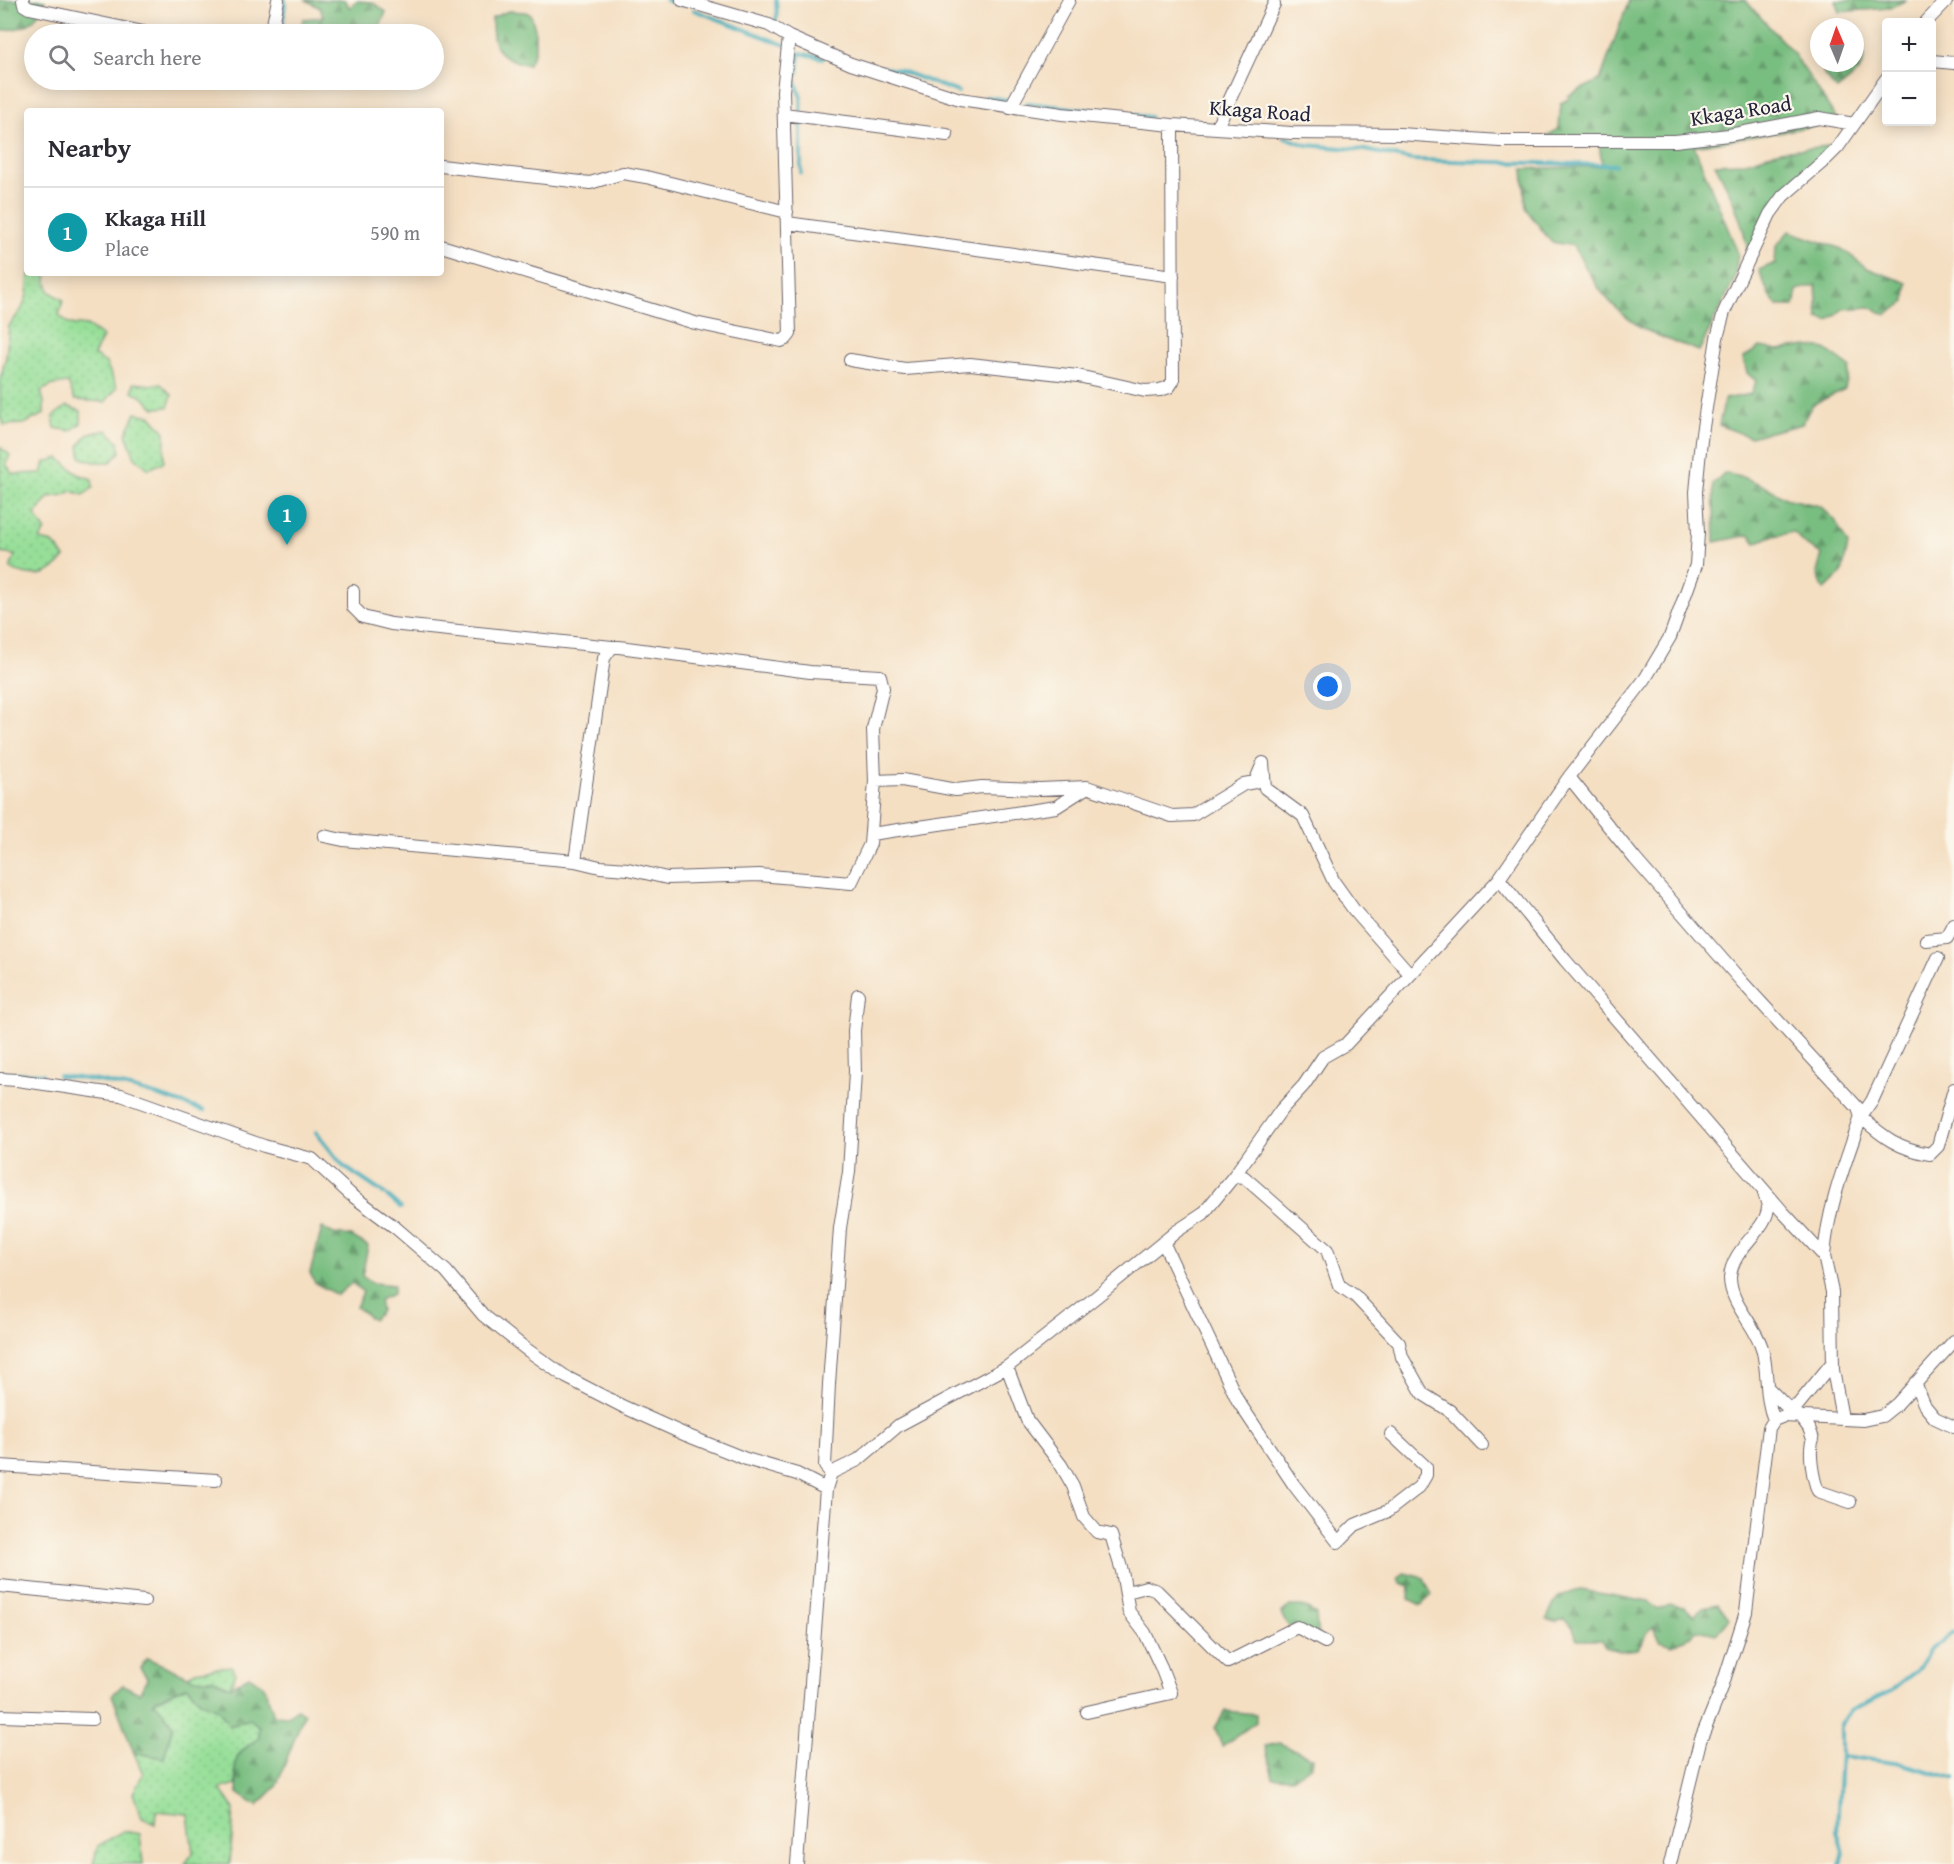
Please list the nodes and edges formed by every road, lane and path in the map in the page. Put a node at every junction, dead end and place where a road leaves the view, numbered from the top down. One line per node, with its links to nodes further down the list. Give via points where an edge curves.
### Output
1 (23, 0): 8 (street, via 29,9)
2 (278, 0): 9 (street)
3 (682, 0): 10 (street, Kkaga Road, via 769,25)
4 (1947, 0): 7 (street)
5 (1067, 1): 14 (street)
6 (1274, 4): 18 (street)
7 (1930, 18)
8 (103, 24)
9 (273, 24)
10 (789, 37): 14 (street, Kkaga Road, via 851,64 960,99); 15 (street)
11 (1936, 61): 12 (street)
12 (1954, 63)
13 (1882, 86): 16 (street)
14 (1010, 108): 17 (street, Kkaga Road)
15 (784, 114): 19 (street); 21 (street)
16 (1854, 124): 18 (street, Kkaga Road, via 1819,118 1729,135 1622,142 1500,141); 27 (street, via 1826,160 1776,205 1724,312 1701,440 1696,565 1688,590 1670,637 1647,676)
17 (1172, 125): 18 (street, Kkaga Road); 23 (street)
18 (1217, 127)
19 (947, 135)
20 (444, 166): 21 (street, via 590,183 623,173)
21 (787, 217): 22 (street, via 790,334 781,341 695,323); 23 (street)
22 (444, 247)
23 (1173, 276): 24 (street, via 1173,381 1160,390 1145,391 1078,376 970,364 905,369)
24 (850, 360)
25 (353, 591): 26 (street, via 353,607 363,618)
26 (612, 647): 28 (street, via 810,672 880,676 883,688 873,729); 32 (street, via 604,658)
27 (1569, 777): 33 (street); 41 (street, via 1743,983 1852,1100)
28 (875, 781): 29 (street, via 902,780 956,790); 30 (street)
29 (1087, 787): 30 (street, via 1056,807); 37 (street, via 1172,816 1192,815 1244,784 1255,782 1263,763 1265,788 1303,816 1334,882)
30 (871, 834): 32 (street, via 851,883 759,875 667,878)
31 (324, 836): 32 (street)
32 (575, 861)
33 (1499, 879): 37 (street); 43 (street)
34 (1954, 925): 35 (street, via 1947,938)
35 (1926, 940)
36 (1938, 958): 41 (street)
37 (1410, 974): 42 (street, via 1346,1044 1323,1057)
38 (858, 995): 59 (street, via 849,1172 840,1228 829,1384 825,1466)
39 (0, 1079): 61 (street, via 121,1095 312,1159 446,1271 483,1315 566,1377 686,1435 797,1474)
40 (1954, 1089): 41 (street, via 1938,1146 1930,1154 1910,1151 1880,1134)
41 (1861, 1117): 45 (street, via 1832,1202)
42 (1234, 1176): 44 (street, via 1203,1214); 57 (street, via 1244,1177 1327,1250 1339,1285 1355,1296 1399,1343 1402,1357 1423,1394 1449,1411)
43 (1763, 1188): 45 (street); 50 (street, via 1768,1206 1765,1220 1741,1248 1730,1279 1735,1299 1762,1348)
44 (1163, 1242): 48 (street); 56 (street, via 1238,1401 1338,1542 1355,1525 1388,1511 1419,1488 1426,1475 1426,1467)
45 (1824, 1256): 47 (street, via 1832,1292)
46 (1954, 1341): 49 (street)
47 (1832, 1364): 51 (street, via 1797,1406); 53 (street)
48 (1007, 1367): 59 (street, via 899,1425 858,1460); 64 (street, via 1027,1420 1061,1465 1084,1517 1097,1532 1111,1535)
49 (1915, 1383): 53 (street, via 1882,1416 1863,1420); 55 (street, via 1924,1406 1935,1418)
50 (1767, 1387): 51 (street); 54 (street)
51 (1790, 1407): 52 (street)
52 (1802, 1416): 53 (street); 54 (street); 62 (street, via 1813,1439 1814,1481 1818,1491)
53 (1842, 1418)
54 (1774, 1420): 71 (street, via 1764,1458 1746,1612 1700,1741)
55 (1954, 1427)
56 (1390, 1434)
57 (1482, 1445)
58 (0, 1466): 60 (street)
59 (831, 1473): 61 (street)
60 (216, 1480)
61 (826, 1489): 70 (street)
62 (1850, 1502)
63 (0, 1586): 65 (street)
64 (1126, 1592): 66 (street, via 1146,1587 1158,1591 1228,1662 1298,1628); 67 (street, via 1129,1612 1145,1633 1171,1694)
65 (144, 1601)
66 (1325, 1642)
67 (1087, 1712)
68 (0, 1716): 69 (street)
69 (92, 1719)
70 (797, 1864)
71 (1670, 1864)

